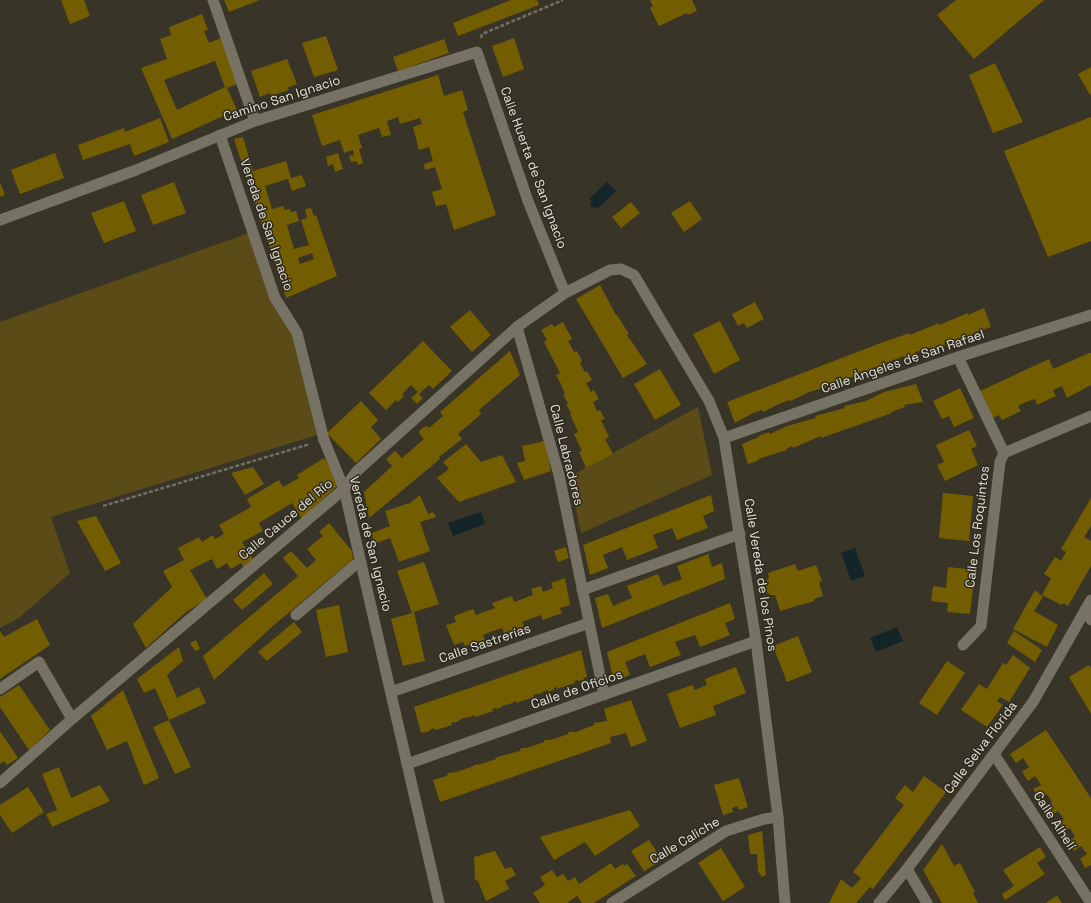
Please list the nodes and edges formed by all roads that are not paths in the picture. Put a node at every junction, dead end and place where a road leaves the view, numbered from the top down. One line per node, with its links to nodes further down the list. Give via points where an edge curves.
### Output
1 (212, 0): 3 (street)
2 (477, 52): 3 (street, Camino San Ignacio); 7 (street, Calle Huerta de San Ignacio, via 528,200)
3 (255, 121): 4 (street, Camino San Ignacio)
4 (220, 135): 5 (street, Camino San Ignacio, via 136,170); 14 (street, Vereda de San Ignacio, via 275,298 297,333 324,440)
5 (0, 220)
6 (634, 275): 7 (street, Calle Cauce del Río, via 621,269 610,270); 12 (street, Calle Vereda de los Pinos, via 709,401)
7 (565, 293): 9 (street, Calle Cauce del Río)
8 (1091, 315): 10 (street, Calle Ángeles de San Rafael)
9 (518, 327): 14 (street, Calle Cauce del Río, via 357,471); 17 (street, Calle Labradores, via 559,475)
10 (958, 358): 12 (street, Calle Ángeles de San Rafael); 13 (street)
11 (1091, 416): 13 (street, Calle Los Roquintos)
12 (724, 438): 15 (street, Calle Vereda de los Pinos)
13 (1004, 453): 23 (street, Calle Los Roquintos, via 1000,462 981,626)
14 (344, 489): 16 (street, Vereda de San Ignacio); 27 (street, Calle Cauce del Río)
15 (740, 534): 17 (street); 22 (street, Calle Vereda de los Pinos)
16 (361, 564): 19 (street, via 354,565); 25 (street, Vereda de San Ignacio)
17 (582, 590): 21 (street, Calle Labradores)
18 (1091, 600): 20 (street, Calle Selva Florida)
19 (296, 615)
20 (1088, 615): 28 (street, Calle Selva Florida, via 1033,702)
21 (589, 623): 25 (street, Calle Sastrerías); 26 (street, Calle Labradores)
22 (756, 641): 26 (street, Calle de Oficios); 31 (street, Calle Vereda de los Pinos)
23 (963, 645)
24 (0, 689): 27 (street, via 39,662)
25 (391, 692): 29 (street, Vereda de San Ignacio)
26 (604, 695): 29 (street, Calle de Oficios)
27 (72, 719): 30 (street, Calle Cauce del Río)
28 (994, 754): 32 (street, Calle Selva Florida); 38 (street, Calle Alhelí)
29 (407, 764): 33 (street, Vereda de San Ignacio)
30 (0, 784)
31 (778, 817): 34 (street, Calle Caliche, via 726,831); 35 (street, Calle Vereda de los Pinos)
32 (908, 869): 36 (street, Calle Selva Florida); 37 (street)
33 (439, 903)
34 (612, 903)
35 (785, 903)
36 (880, 903)
37 (926, 903)
38 (1091, 903)

